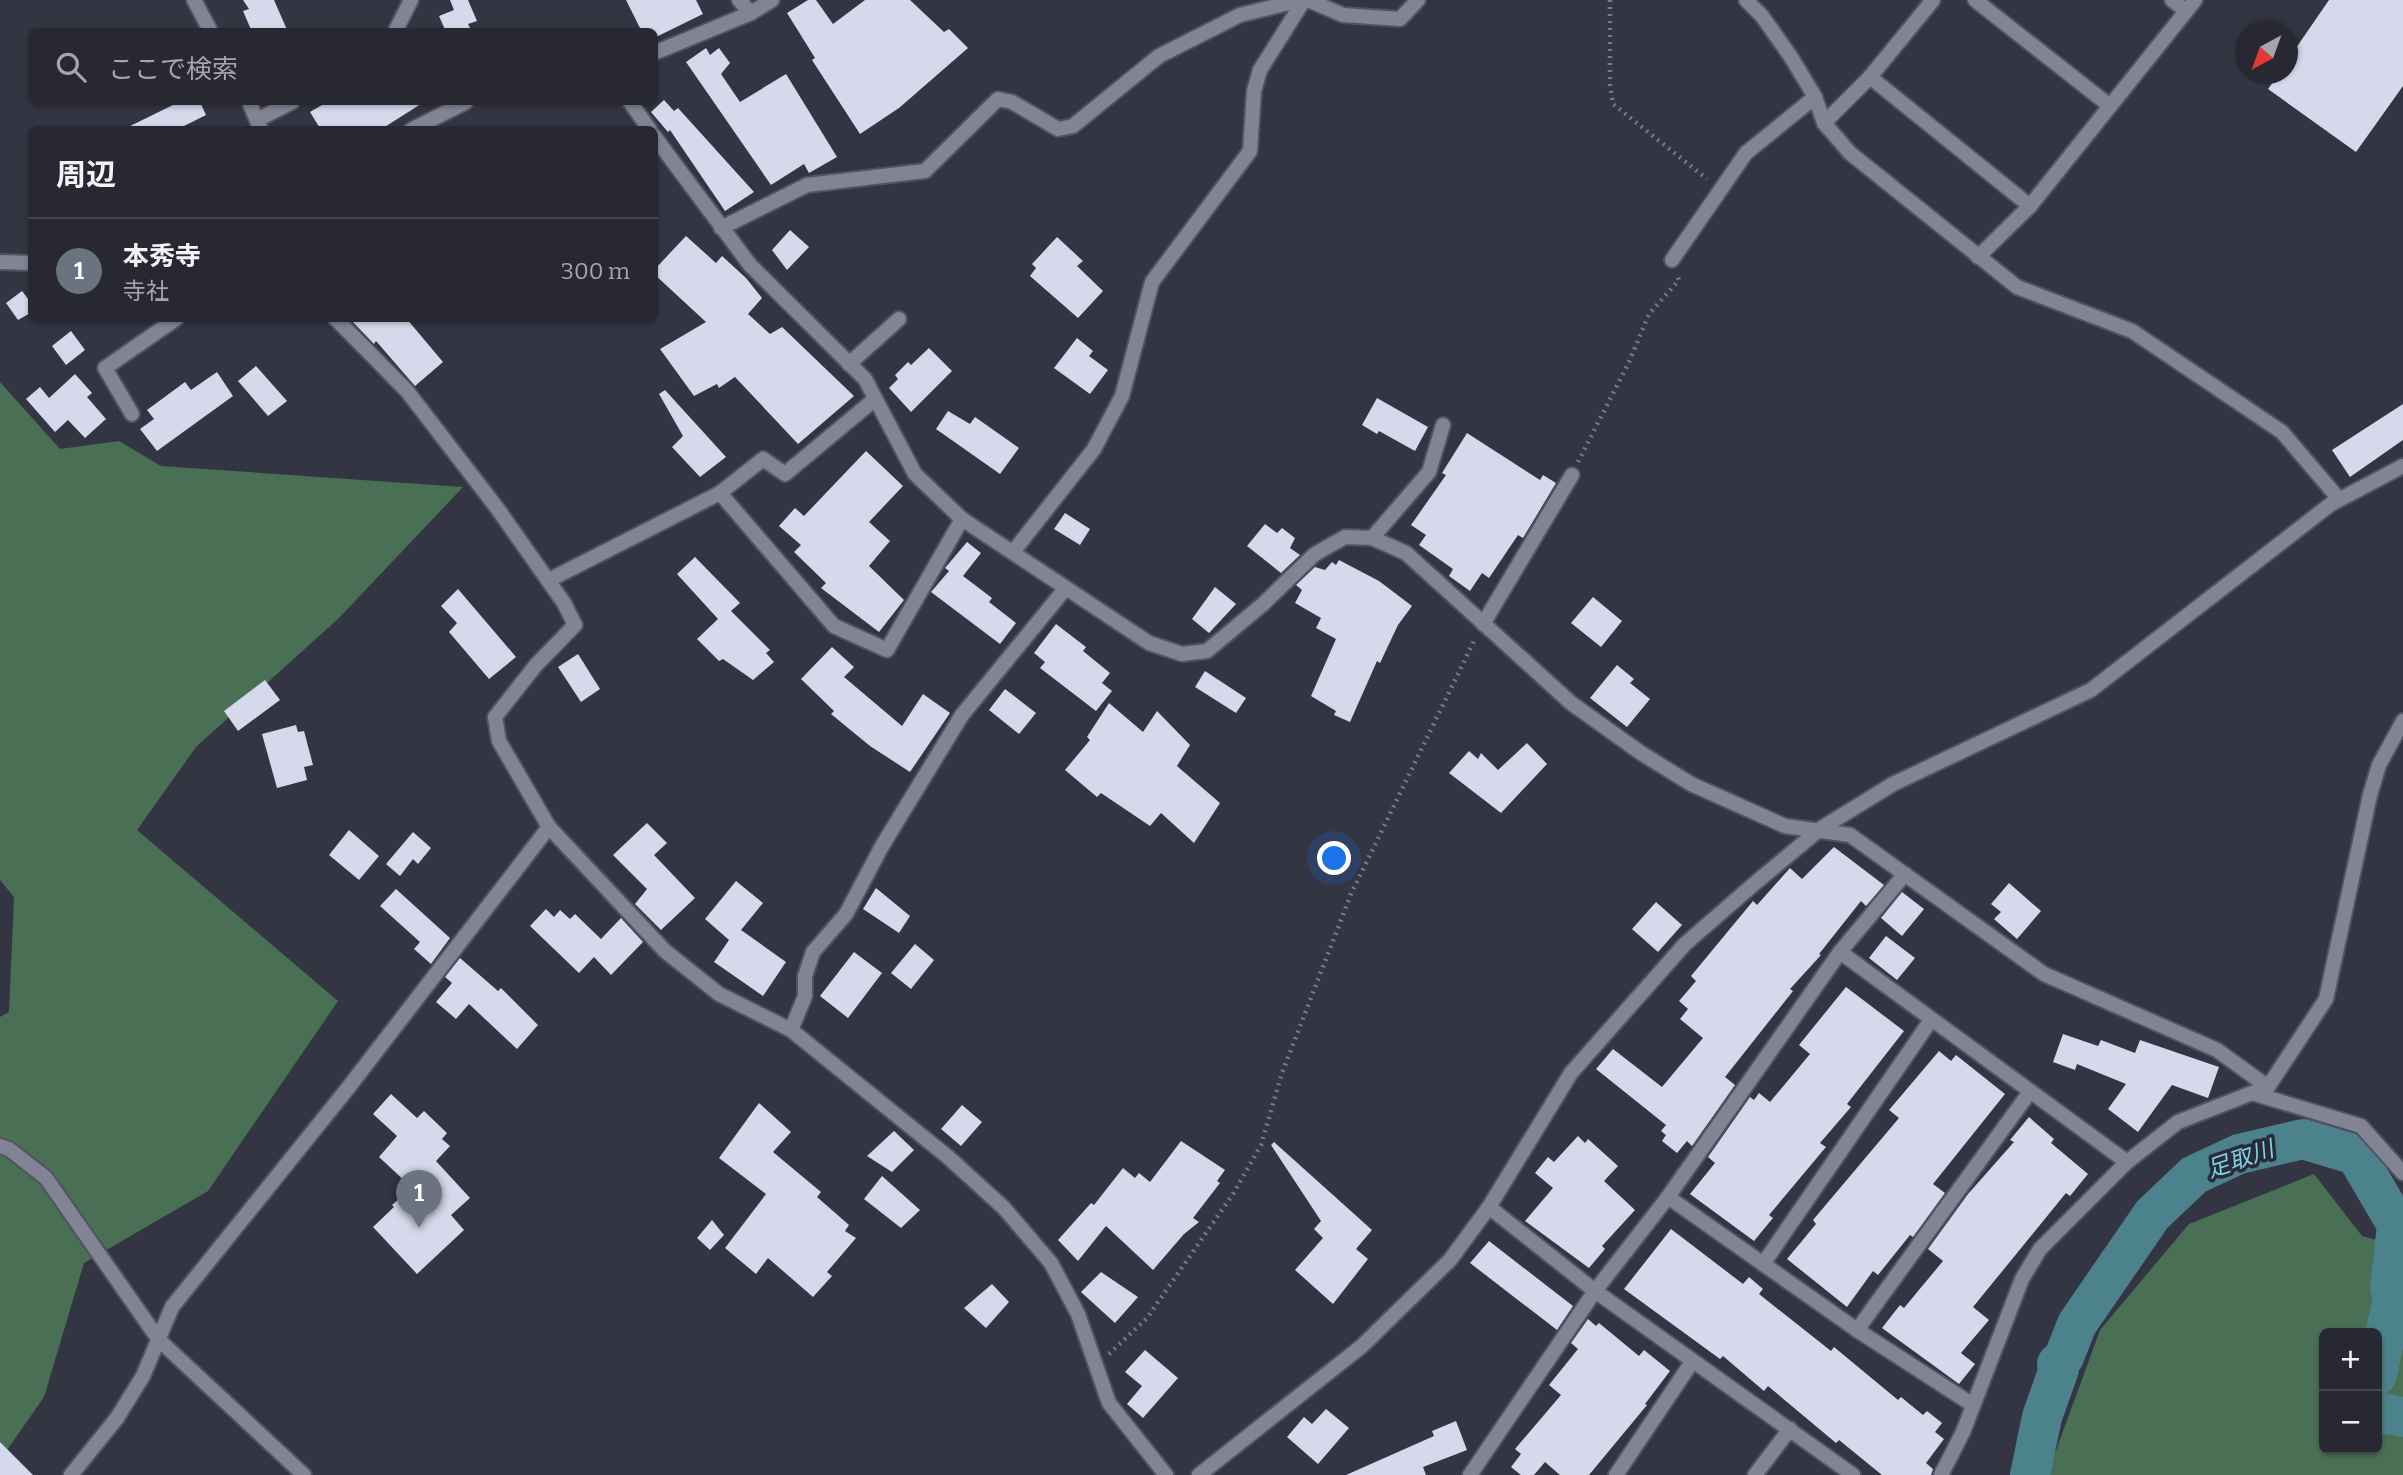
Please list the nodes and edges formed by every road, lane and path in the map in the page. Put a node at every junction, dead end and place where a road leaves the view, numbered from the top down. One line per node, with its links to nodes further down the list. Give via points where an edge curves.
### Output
1 (194, 0): 14 (street)
2 (411, 0): 15 (street)
3 (739, 0): 13 (street)
4 (772, 0): 13 (street)
5 (1304, 0): 6 (street, via 1343,15 1400,19); 31 (street, via 1240,15 1159,56 1073,126 1058,129 1012,102 998,99 925,171 807,185); 49 (street, via 1260,70 1250,151 1152,282 1116,407 1094,449)
6 (1418, 0)
7 (1610, 0): 29 (path, via 1613,104)
8 (1746, 0): 18 (street, via 1762,16)
9 (1933, 0): 17 (street)
10 (1975, 0): 23 (street)
11 (2172, 0): 12 (street)
12 (2191, 6): 23 (street)
13 (751, 13): 16 (street)
14 (209, 28)
15 (397, 28)
16 (658, 51)
17 (1870, 77): 24 (street); 30 (street)
18 (1815, 97): 24 (street); 29 (street, via 1746,153)
19 (250, 105): 25 (street)
20 (288, 105): 25 (street)
21 (457, 105): 26 (street)
22 (632, 105): 27 (street)
23 (2110, 106): 30 (street)
24 (1825, 123): 32 (street, via 1850,153)
25 (260, 124)
26 (418, 126)
27 (647, 126)
28 (658, 141): 31 (street)
29 (1718, 189): 33 (street)
30 (2030, 206): 32 (street)
31 (721, 228): 39 (street, via 750,265)
32 (1978, 257): 46 (street, via 2017,288 2132,331 2211,382 2282,432)
33 (1672, 260): 44 (path, via 1679,279 1649,314)
34 (0, 262): 35 (street)
35 (28, 263)
36 (899, 319): 39 (street)
37 (171, 322): 41 (street, via 105,368)
38 (339, 322): 50 (street, via 407,391)
39 (849, 364): 40 (street, via 865,379)
40 (875, 399): 45 (street, via 785,474 763,459); 47 (street, via 915,474)
41 (132, 414)
42 (1443, 425): 48 (street, via 1429,471)
43 (2403, 466): 46 (street)
44 (1572, 475): 52 (street)
45 (720, 493): 47 (street, via 834,626 887,650); 50 (street)
46 (2339, 499): 55 (street, via 2091,690 1893,784)
47 (962, 519): 49 (street)
48 (1371, 538): 51 (street, via 1345,537 1315,554 1207,651 1182,654 1149,643); 52 (street, via 1406,553)
49 (1013, 552): 51 (street)
50 (549, 580): 54 (street, via 575,625 495,718 499,741)
51 (1065, 589): 59 (street, via 962,715 846,914 813,952 805,976 805,996)
52 (1483, 624): 55 (street, via 1571,703 1691,784 1785,825); 73 (path, via 1351,894 1282,1073 1261,1145 1233,1194 1147,1318)
53 (2403, 721): 60 (street, via 2379,765 2370,795 2326,999)
54 (549, 827): 59 (street, via 665,951 719,994); 71 (street, via 172,1307)
55 (1820, 829): 56 (street, via 1850,835); 67 (street, via 1685,944 1571,1073)
56 (1905, 874): 57 (street); 60 (street, via 2044,974 2217,1049)
57 (1840, 952): 58 (street); 66 (street)
58 (1931, 1020): 61 (street); 68 (street)
59 (791, 1030): 73 (street, via 1004,1208 1051,1263 1079,1314)
60 (2268, 1087): 62 (street)
61 (2029, 1093): 64 (street); 70 (street)
62 (2252, 1093): 64 (street, via 2178,1122); 65 (street, via 2361,1126)
63 (0, 1146): 71 (street, via 46,1178)
64 (2127, 1162): 74 (street, via 2040,1249 2022,1279)
65 (2403, 1173)
66 (1668, 1197): 68 (street); 69 (street)
67 (1489, 1208): 69 (street); 79 (street, via 1450,1260 1362,1346)
68 (1763, 1264): 70 (street)
69 (1595, 1291): 72 (street); 80 (street)
70 (1857, 1330): 74 (street)
71 (159, 1340): 76 (street, via 144,1376 117,1418); 77 (street)
72 (1692, 1362): 75 (street); 81 (street)
73 (1096, 1366): 78 (street, via 1109,1403)
74 (1973, 1405): 84 (street)
75 (1790, 1429): 82 (street); 83 (street)
76 (71, 1475)
77 (304, 1475)
78 (1166, 1475)
79 (1199, 1475)
80 (1469, 1475)
81 (1616, 1475)
82 (1755, 1475)
83 (1853, 1475)
84 (1941, 1475)

